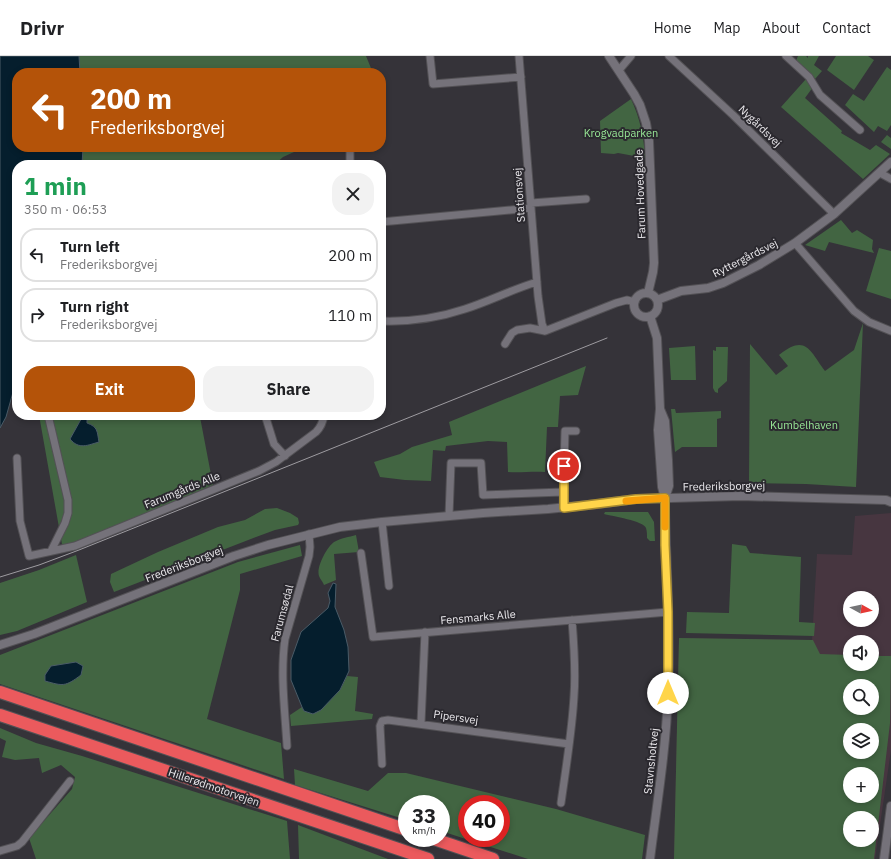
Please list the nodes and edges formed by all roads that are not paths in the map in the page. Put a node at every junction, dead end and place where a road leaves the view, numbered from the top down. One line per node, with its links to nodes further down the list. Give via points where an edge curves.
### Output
1 (430, 56): 8 (street, via 433,84)
2 (519, 56): 8 (street, Stationsvej)
3 (609, 56): 7 (street, Farum Hovedgade)
4 (631, 56): 7 (street)
5 (669, 56): 15 (street, Nygårdsvej)
6 (786, 56): 9 (street, via 809,77 820,95)
7 (619, 70): 19 (street, Farum Hovedgade, via 640,105 649,141 654,263)
8 (521, 77): 14 (street, Stationsvej)
9 (860, 130)
10 (891, 162): 11 (street, Ryttergårdsvej)
11 (880, 173): 12 (street); 15 (street, Ryttergårdsvej)
12 (891, 179)
13 (586, 198): 14 (street)
14 (531, 206): 16 (street); 18 (street, Stationsvej)
15 (834, 214): 17 (street, Ryttergårdsvej)
16 (386, 221)
17 (795, 243): 20 (street, Ryttergårdsvej, via 723,283 708,288 681,291); 24 (street, Ryttergårdsvej, via 854,311 869,322)
18 (537, 282): 23 (street, via 441,316); 25 (street, Stationsvej, via 540,314)
19 (648, 293): 20 (street); 21 (street, via 639,295)
20 (657, 300): 22 (street, via 657,309)
21 (635, 302): 22 (street, via 635,310 639,314); 25 (street, via 627,300 616,303)
22 (650, 316): 34 (street, via 657,338 660,409 658,430)
23 (386, 321)
24 (891, 331)
25 (545, 332): 26 (street, via 530,328 517,330)
26 (505, 344)
27 (49, 420): 40 (street, via 68,500 65,523)
28 (267, 420): 31 (street, via 274,444)
29 (323, 420): 31 (street, Farumgårds Alle, via 320,428)
30 (576, 431): 33 (street, via 565,431)
31 (285, 456): 40 (street, Farumgårds Alle, via 258,471 87,541)
32 (17, 458): 40 (street, Farumgårds Alle, via 20,521 29,556)
33 (563, 492): 36 (street); 37 (street, via 482,495 481,463 451,463)
34 (665, 498): 35 (street, Frederiksborgvej, via 741,496); 36 (street, Frederiksborgvej); 43 (street, Stavnsholtvej)
35 (889, 500)
36 (564, 508): 37 (street, Frederiksborgvej)
37 (449, 516): 38 (street, Frederiksborgvej)
38 (382, 522): 39 (street, Frederiksborgvej); 42 (street)
39 (309, 534): 46 (street, Frederiksborgvej, via 234,556); 51 (street, Farumsødal, via 309,556 283,652)
40 (51, 551)
41 (361, 553): 45 (street, Fensmarks Alle, via 373,637)
42 (388, 586)
43 (668, 612): 44 (street, Fensmarks Alle); 63 (street, Stavnsholtvej, via 668,693 664,752)
44 (572, 620): 45 (street, Fensmarks Alle); 50 (street, via 575,661)
45 (425, 632): 49 (street)
46 (0, 645)
47 (0, 692): 56 (highway, Hillerødmotorvejen)
48 (0, 715): 57 (highway, Hillerødmotorvejen)
49 (421, 723): 50 (street, Pipersvej); 52 (street, Pipersvej, via 382,721)
50 (569, 744): 54 (street)
51 (287, 746)
52 (382, 764)
53 (70, 781): 59 (street, via 22,842)
54 (561, 803)
55 (891, 806): 64 (street)
56 (398, 827)
57 (377, 842): 60 (highway, via 378,849); 61 (highway, Hillerødmotorvejen)
58 (450, 844): 62 (highway)
59 (0, 851)
60 (404, 859)
61 (428, 859)
62 (493, 859)
63 (650, 859)
64 (884, 859)

